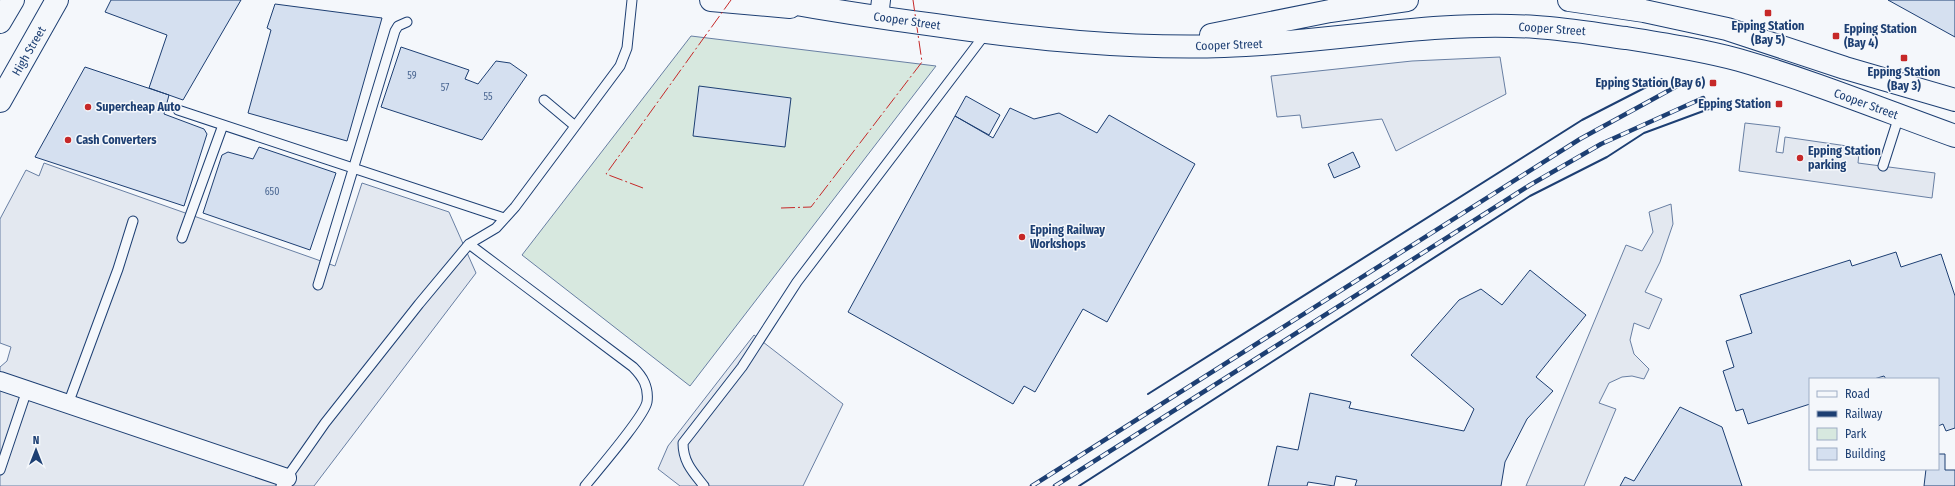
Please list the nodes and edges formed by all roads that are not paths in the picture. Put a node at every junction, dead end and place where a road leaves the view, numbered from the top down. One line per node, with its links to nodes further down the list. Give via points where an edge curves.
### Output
1 (13, 0): 11 (main road)
2 (57, 0): 18 (main road, High Street)
3 (632, 0): 22 (lane, via 625,57)
4 (711, 0): 9 (main road, Cooper Street)
5 (774, 0): 9 (main road, Cooper Street)
6 (1407, 0): 15 (main road, Cooper Street, via 1330,11 1236,31)
7 (1569, 0): 8 (main road)
8 (1574, 0): 13 (main road); 16 (main road, via 1677,17 1727,29 1845,68)
9 (823, 9): 10 (main road, Cooper Street)
10 (880, 9): 14 (main road, Cooper Street)
11 (0, 22)
12 (407, 22): 25 (lane, via 394,31)
13 (1570, 30): 15 (main road, Cooper Street, via 1455,26 1262,45); 20 (main road, Cooper Street, via 1655,42 1738,60)
14 (986, 32): 15 (main road, Cooper Street); 37 (lane, via 801,276 742,367 682,443 686,463)
15 (1134, 46)
16 (1954, 99)
17 (544, 100): 22 (lane)
18 (0, 101)
19 (178, 110): 21 (lane)
20 (1900, 116): 23 (main road, Cooper Street); 24 (lane)
21 (223, 125): 25 (lane); 28 (lane)
22 (575, 126): 26 (lane)
23 (1955, 136)
24 (1883, 166)
25 (352, 168): 26 (lane); 30 (lane)
26 (504, 218): 29 (lane, via 488,234)
27 (133, 221): 33 (lane)
28 (182, 238)
29 (469, 244): 35 (lane, via 325,423); 36 (lane, via 643,377 647,391 646,404 640,417)
30 (318, 285)
31 (2, 381): 32 (street)
32 (27, 390): 33 (street); 34 (lane)
33 (68, 404): 35 (street)
34 (0, 470)
35 (284, 482)
36 (585, 486)
37 (704, 486)

